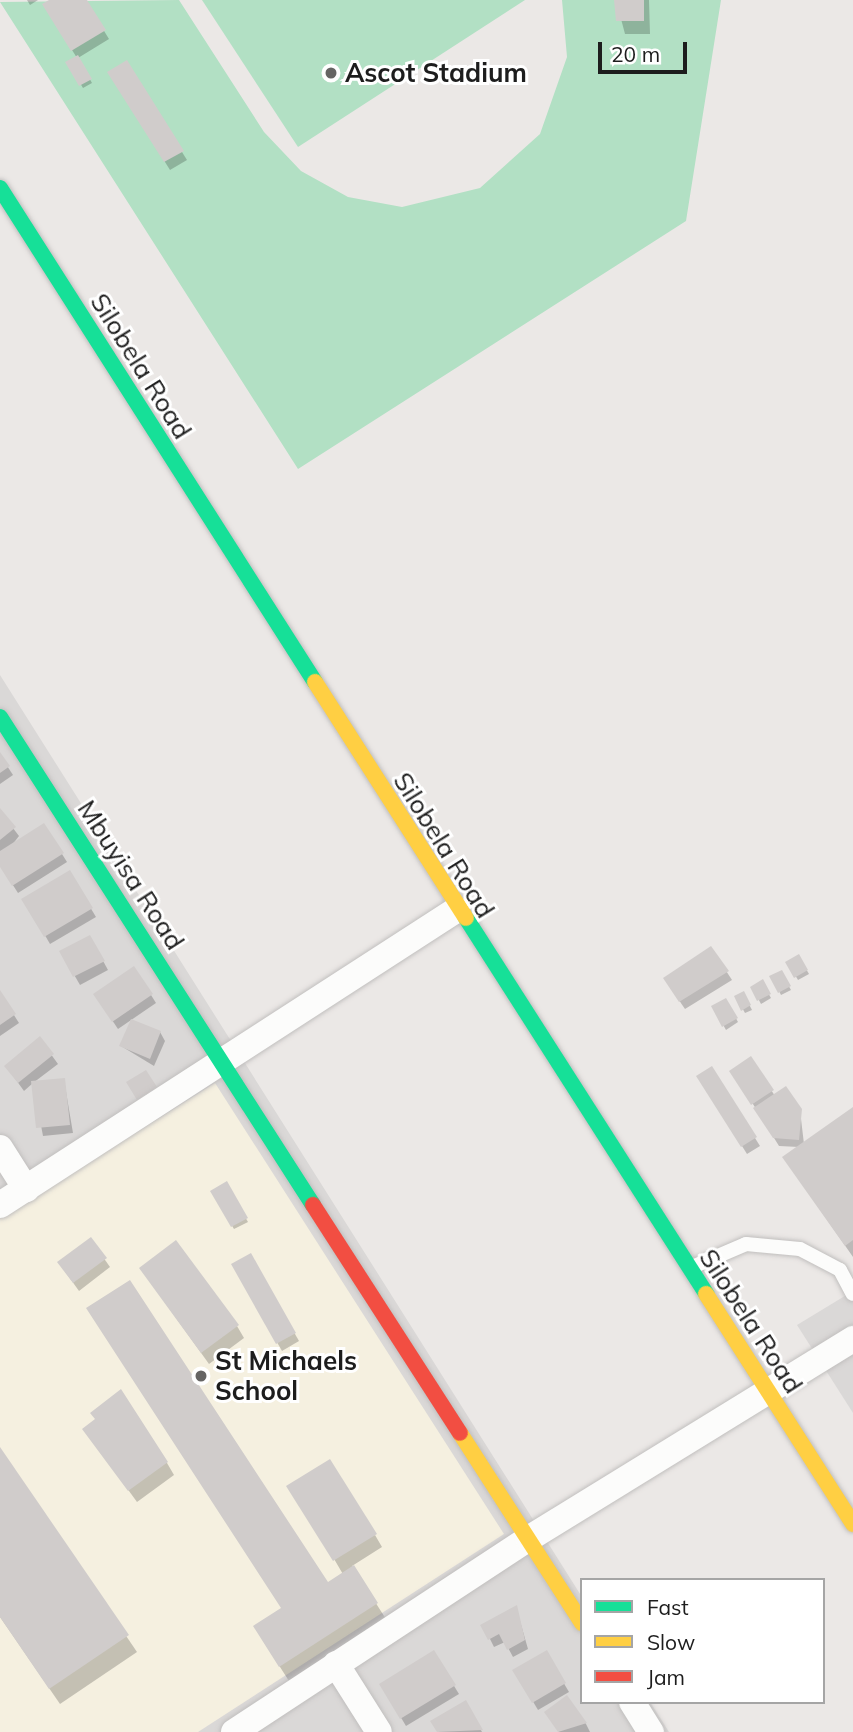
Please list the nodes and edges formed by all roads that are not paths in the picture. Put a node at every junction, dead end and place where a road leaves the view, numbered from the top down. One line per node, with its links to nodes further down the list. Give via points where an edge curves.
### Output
1 (0, 188): 3 (street, Silobela Road)
2 (0, 717): 4 (street, Mbuyisa Road)
3 (456, 910): 4 (street); 8 (street, Silobela Road)
4 (221, 1060): 6 (street); 13 (street, Mbuyisa Road)
5 (0, 1148): 6 (street)
6 (26, 1189): 7 (street)
7 (0, 1205)
8 (688, 1269): 9 (lane, via 746,1244 800,1248 840,1270); 11 (street, Silobela Road)
9 (853, 1294)
10 (853, 1339): 11 (street)
11 (768, 1392): 12 (street, Silobela Road); 13 (street)
12 (853, 1524)
13 (528, 1539): 14 (street, Mbuyisa Road); 15 (street)
14 (580, 1620)
15 (336, 1664): 17 (street); 18 (street)
16 (633, 1704): 19 (street)
17 (234, 1732)
18 (379, 1732)
19 (651, 1732)

